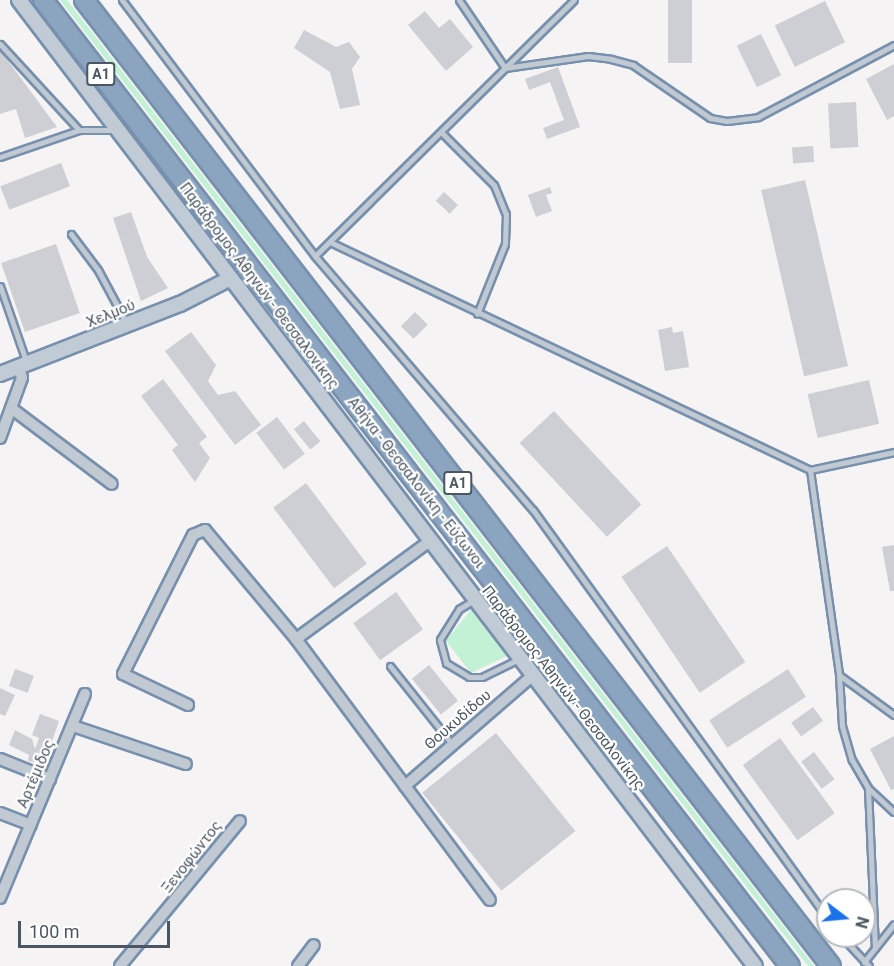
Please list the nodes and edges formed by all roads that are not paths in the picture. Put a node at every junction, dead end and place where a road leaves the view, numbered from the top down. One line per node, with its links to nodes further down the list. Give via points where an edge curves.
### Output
1 (19, 0): 11 (main road, Παράδρομος Αθηνών - Θεσσαλονίκης)
2 (43, 0): 62 (highway, Αθήνα - Θεσσαλονίκη - Εύζωνοι / Α1)
3 (84, 0): 63 (highway, Α1)
4 (122, 0): 16 (lane)
5 (459, 0): 9 (lane)
6 (574, 0): 9 (lane)
7 (0, 44): 10 (lane)
8 (894, 45): 9 (lane, via 758,117 727,121 710,118 633,65 611,59 588,57)
9 (505, 68): 12 (lane)
10 (79, 130): 11 (lane); 13 (lane)
11 (119, 130): 17 (main road, Παράδρομος Αθηνών - Θεσσαλονίκης)
12 (443, 134): 15 (lane); 19 (lane, via 494,185 506,214 505,244)
13 (0, 157)
14 (71, 234): 20 (lane, via 98,270)
15 (330, 242): 16 (lane); 19 (lane)
16 (315, 256): 52 (lane, via 532,510)
17 (231, 278): 20 (main road, Χελμού); 28 (main road, Παράδρομος Αθηνών - Θεσσαλονίκης)
18 (0, 286): 21 (lane)
19 (477, 314): 26 (lane)
20 (127, 326): 21 (main road, Χελμού)
21 (23, 366): 22 (main road, Χελμού); 23 (street)
22 (0, 375)
23 (11, 408): 24 (street); 27 (street)
24 (0, 438)
25 (894, 452): 26 (lane)
26 (810, 470): 33 (lane)
27 (112, 484)
28 (430, 541): 29 (main road, Παράδρομος Αθηνών - Θεσσαλονίκης); 30 (street)
29 (474, 600): 31 (main road, Παράδρομος Αθηνών - Θεσσαλονίκης); 31 (lane, via 459,609 440,640 446,663 469,677 482,677)
30 (296, 639): 36 (street, via 205,530 193,535 123,674); 43 (street)
31 (519, 659): 34 (main road, Παράδρομος Αθηνών - Θεσσαλονίκης)
32 (390, 666): 39 (lane)
33 (839, 675): 37 (lane, via 849,687); 44 (lane, via 842,726 852,760)
34 (532, 676): 39 (street, Θουκυδίδου); 59 (main road, Παράδρομος Αθηνών - Θεσσαλονίκης)
35 (85, 694): 38 (street, Αρτέμιδος)
36 (188, 705)
37 (894, 715)
38 (73, 726): 41 (street); 42 (street, Αρτέμιδος)
39 (453, 745): 43 (street, Θουκυδίδου)
40 (0, 759): 42 (street)
41 (186, 764)
42 (50, 778): 48 (street, Αρτέμιδος)
43 (405, 786): 51 (street)
44 (868, 788): 45 (lane); 49 (lane)
45 (894, 812)
46 (0, 813): 48 (street)
47 (240, 821): 60 (street, Ξενοφώντος)
48 (31, 825): 50 (street, Αρτέμιδος)
49 (872, 888)
50 (0, 898)
51 (490, 900)
52 (816, 902)
53 (894, 924): 55 (lane)
54 (314, 945): 61 (street)
55 (876, 947)
56 (852, 948): 58 (lane)
57 (875, 948): 58 (lane)
58 (864, 962): 64 (lane)
59 (752, 965)
60 (120, 966)
61 (298, 966)
62 (790, 966)
63 (831, 966)
64 (870, 966)

